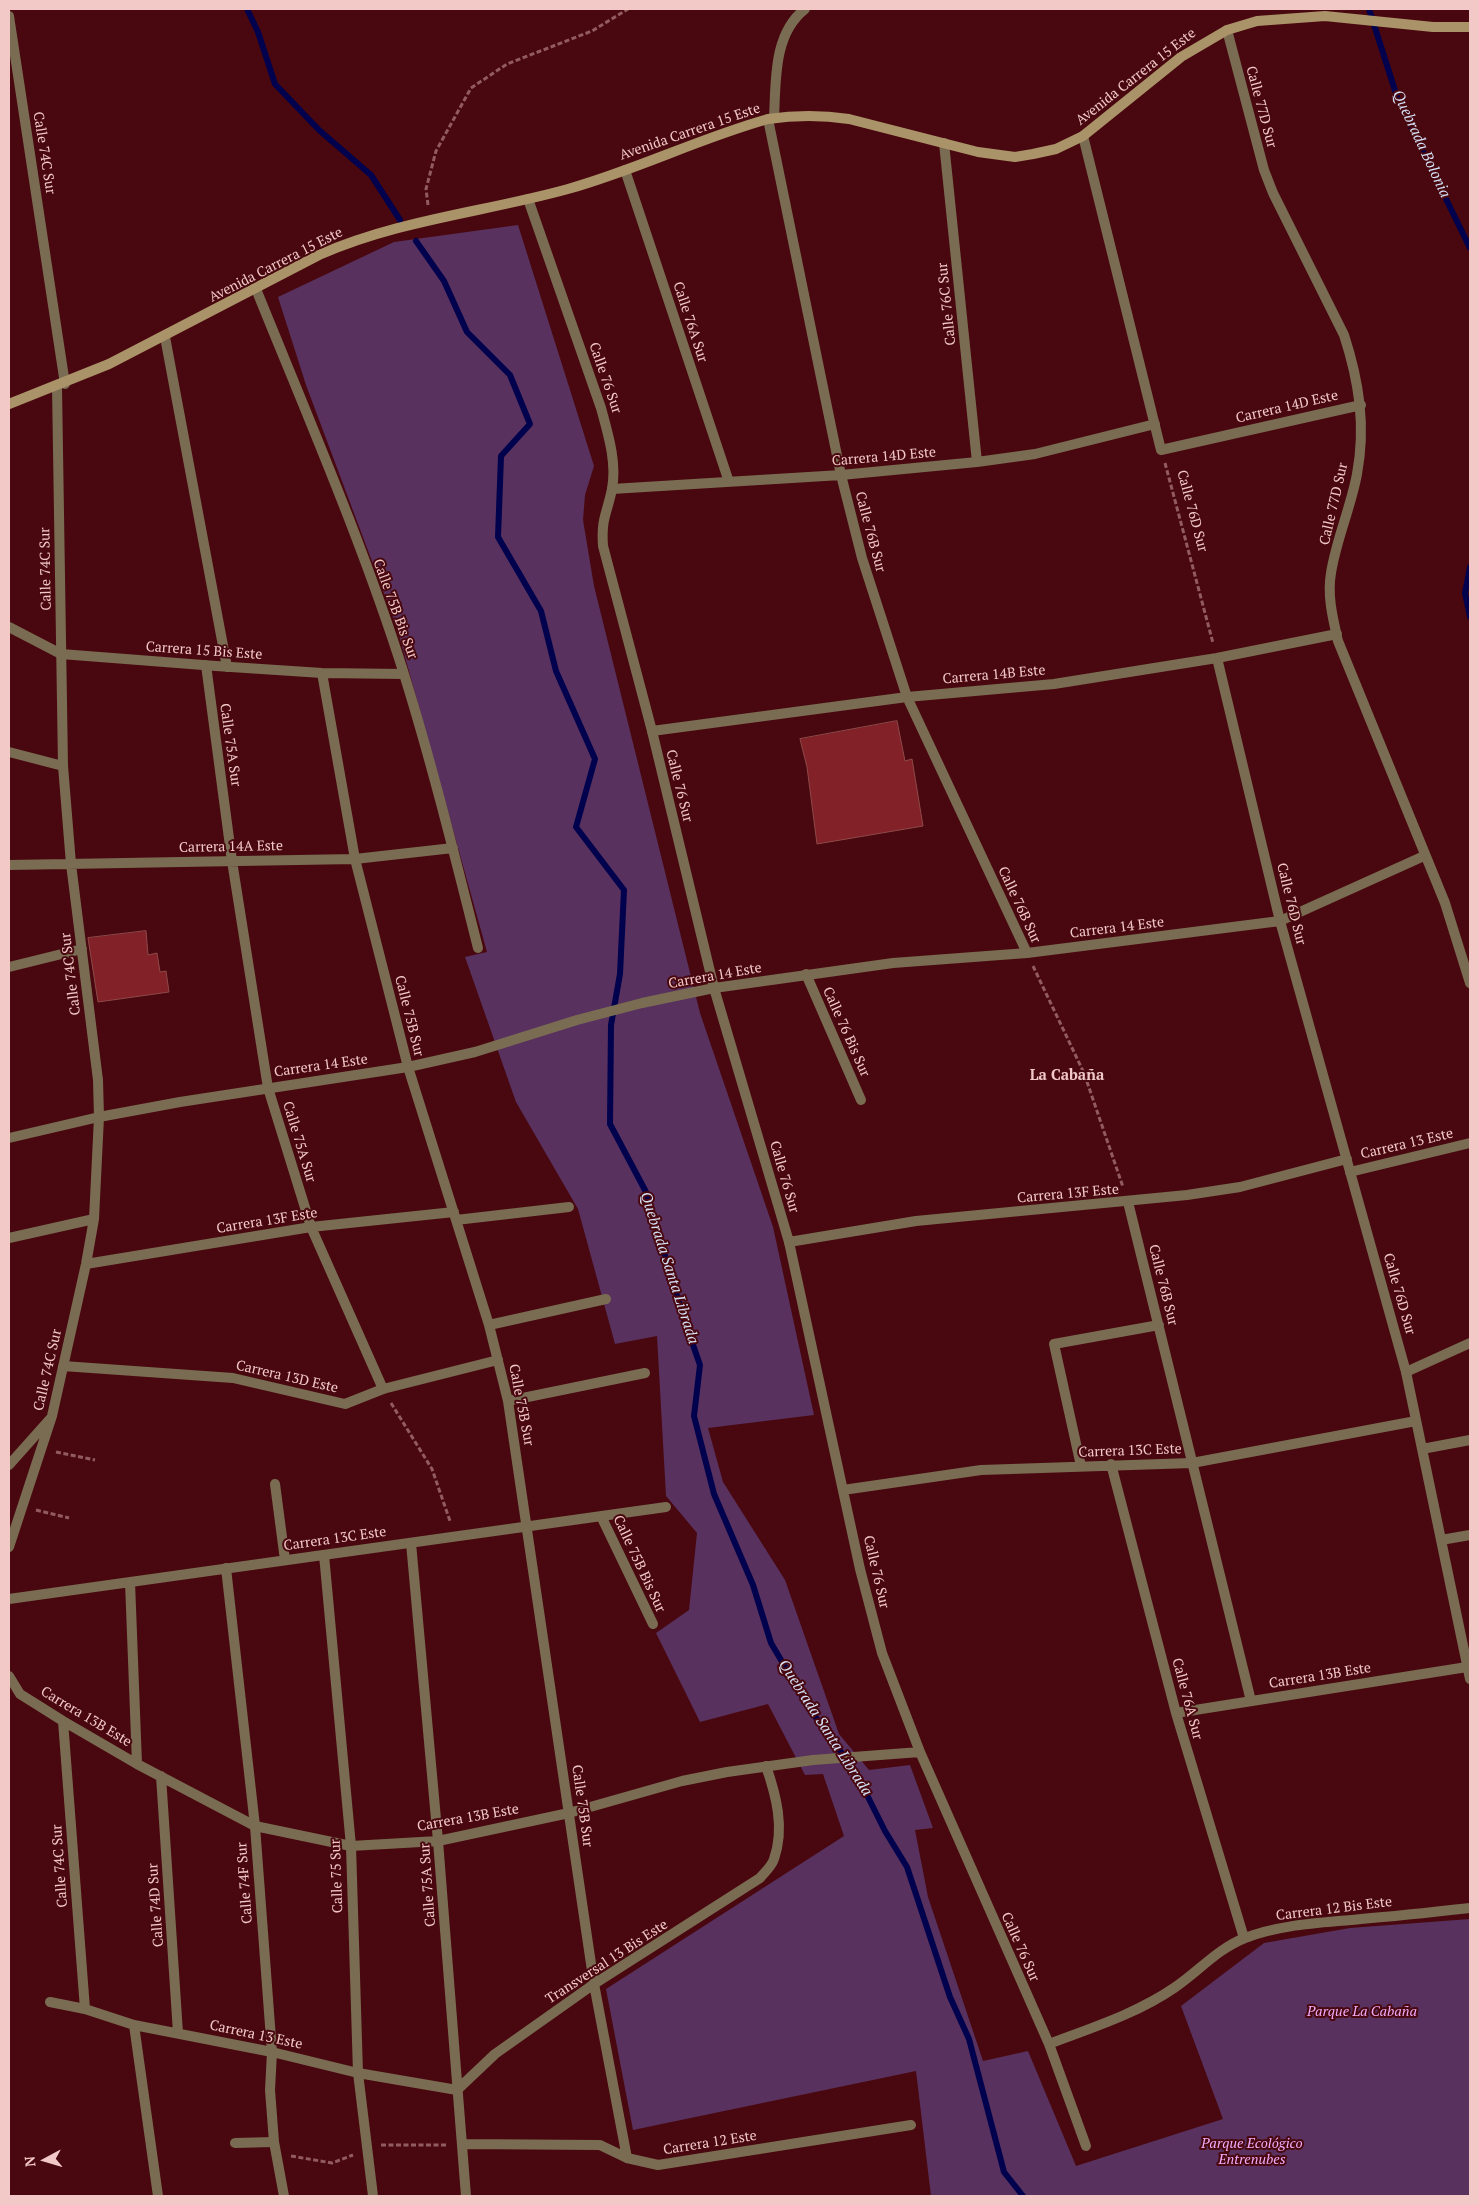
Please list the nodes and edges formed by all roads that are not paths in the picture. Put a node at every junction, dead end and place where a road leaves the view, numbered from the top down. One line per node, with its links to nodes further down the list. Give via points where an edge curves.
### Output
1 (805, 9): 5 (street, Calle 76B Sur, via 787,29 777,67)
2 (9, 16): 12 (street, Calle 74C Sur)
3 (1470, 27): 4 (main road, Avenida Carrera 15 Este, via 1433,27 1325,16 1257,21)
4 (1227, 30): 6 (main road, Avenida Carrera 15 Este, via 1181,57); 14 (street, Calle 77D Sur, via 1264,170 1344,335)
5 (771, 119): 7 (main road, Avenida Carrera 15 Este, via 811,115 849,119); 8 (main road, Avenida Carrera 15 Este); 17 (street, Calle 76B Sur)
6 (1083, 136): 7 (main road, Avenida Carrera 15 Este, via 1056,149 1015,157); 15 (street)
7 (944, 143): 16 (street, Calle 76C Sur)
8 (625, 170): 9 (main road, Avenida Carrera 15 Este); 18 (street, Calle 76A Sur)
9 (528, 199): 10 (main road, Avenida Carrera 15 Este, via 382,231 319,256); 19 (street, Calle 76 Sur, via 610,439)
10 (256, 288): 11 (main road, Avenida Carrera 15 Este); 27 (street, Calle 75B Bis Sur)
11 (166, 337): 12 (main road, Avenida Carrera 15 Este); 25 (street)
12 (61, 385): 13 (main road, Avenida Carrera 15 Este); 22 (street, Calle 74C Sur)
13 (9, 404)
14 (1361, 405): 15 (street, Carrera 14D Este, via 1161,450); 21 (street, Calle 77D Sur, via 1357,473 1331,573 1331,608)
15 (1154, 424): 16 (street, Carrera 14D Este, via 1035,454)
16 (977, 462): 17 (street, Carrera 14D Este)
17 (841, 475): 18 (street, Carrera 14D Este); 28 (street, Calle 76B Sur, via 862,558)
18 (730, 482): 19 (street, Carrera 14D Este)
19 (612, 489): 29 (street, Calle 76 Sur, via 601,526 603,546)
20 (9, 627): 22 (street, Carrera 15 Bis Este)
21 (1337, 634): 23 (street, Carrera 14B Este); 33 (street, Calle 77D Sur)
22 (61, 654): 24 (street, Carrera 15 Bis Este); 31 (street, Calle 74C Sur)
23 (1217, 658): 28 (street, Carrera 14B Este, via 1054,684); 38 (street, Calle 76D Sur)
24 (206, 666): 25 (street, Carrera 15 Bis Este); 35 (street, Calle 75A Sur)
25 (228, 667): 26 (street, Carrera 15 Bis Este)
26 (322, 673): 27 (street, Carrera 15 Bis Este); 34 (street, Calle 75B Sur)
27 (404, 674): 32 (street, Calle 75B Bis Sur)
28 (907, 697): 29 (street, Carrera 14B Este); 41 (street, Calle 76B Sur)
29 (652, 731): 45 (street, Calle 76 Sur)
30 (9, 752): 31 (street)
31 (63, 766): 36 (street, Calle 74C Sur)
32 (453, 848): 34 (street, Carrera 14A Este); 39 (street, Calle 75B Bis Sur)
33 (1424, 856): 38 (street, Carrera 14 Este); 44 (street, Calle 77D Sur, via 1445,903)
34 (354, 859): 35 (street, Carrera 14A Este); 46 (street, Calle 75B Sur)
35 (232, 861): 36 (street, Carrera 14A Este); 47 (street, Calle 75A Sur)
36 (71, 864): 37 (street, Carrera 14A Este); 40 (street, Calle 74C Sur)
37 (9, 865)
38 (1280, 921): 41 (street, Carrera 14 Este); 52 (street, Calle 76D Sur)
39 (478, 948)
40 (82, 949): 42 (street); 49 (street, Calle 74C Sur, via 98,1080)
41 (1027, 953): 43 (street, Carrera 14 Este)
42 (9, 967)
43 (806, 974): 45 (street, Carrera 14 Este); 48 (street, Calle 76 Bis Sur)
44 (1470, 983)
45 (714, 988): 46 (street, Carrera 14 Este, via 642,1003 475,1052); 60 (street, Calle 76 Sur)
46 (408, 1067): 47 (street, Carrera 14 Este); 56 (street, Calle 75B Sur)
47 (268, 1088): 49 (street, Carrera 14 Este); 58 (street, Calle 75A Sur)
48 (861, 1100)
49 (99, 1117): 50 (street, Carrera 14 Este); 57 (street, Calle 74C Sur)
50 (9, 1138)
51 (1470, 1143): 53 (street, Carrera 13 Este)
52 (1347, 1159): 53 (street, Calle 76D Sur); 54 (street, Carrera 13F Este, via 1240,1186)
53 (1350, 1172): 68 (street, Calle 76D Sur)
54 (1128, 1202): 60 (street, Carrera 13F Este, via 916,1221); 64 (street, Calle 76B Sur)
55 (569, 1207): 56 (street, Carrera 13F Este)
56 (455, 1216): 58 (street, Carrera 13F Este); 63 (street, Calle 75B Sur)
57 (94, 1219): 59 (street); 61 (street, Calle 74C Sur)
58 (311, 1227): 61 (street, Carrera 13F Este); 70 (street, Calle 75A Sur)
59 (9, 1238)
60 (789, 1242): 81 (street, Calle 76 Sur)
61 (86, 1264): 67 (street, Calle 74C Sur)
62 (606, 1299): 63 (street)
63 (489, 1325): 66 (street, Calle 75B Sur)
64 (1159, 1325): 76 (street, Calle 76B Sur); 79 (street, via 1054,1344)
65 (1470, 1343): 68 (street)
66 (498, 1360): 70 (street, Carrera 13D Este); 71 (street, Calle 75B Sur)
67 (63, 1366): 70 (street, Carrera 13D Este, via 233,1378 345,1404); 72 (street, Calle 74C Sur)
68 (1406, 1372): 73 (street, Calle 76D Sur)
69 (645, 1373): 71 (street)
70 (383, 1389)
71 (508, 1400): 84 (street, Calle 75B Sur)
72 (52, 1416): 78 (street); 88 (street, Calle 74C Sur)
73 (1416, 1421): 75 (street, Calle 76D Sur); 76 (street, Carrera 13C Este)
74 (1470, 1440): 75 (street)
75 (1422, 1450): 86 (street, Calle 76D Sur)
76 (1192, 1462): 77 (street, Carrera 13C Este); 98 (street, Calle 76B Sur)
77 (1111, 1464): 79 (street, Carrera 13C Este); 99 (street, Calle 76A Sur)
78 (9, 1465)
79 (1082, 1466): 81 (street, Carrera 13C Este, via 981,1470)
80 (275, 1484): 90 (street)
81 (843, 1490): 101 (street, Calle 76 Sur, via 882,1653)
82 (666, 1507): 83 (street, Carrera 13C Este)
83 (601, 1516): 84 (street, Carrera 13C Este); 94 (street, Calle 75B Bis Sur)
84 (526, 1526): 87 (street, Carrera 13C Este); 105 (street, Calle 75B Sur)
85 (1470, 1535): 86 (street)
86 (1441, 1540): 95 (street, Calle 76D Sur)
87 (411, 1542): 89 (street, Carrera 13C Este); 107 (street, Calle 75A Sur)
88 (9, 1547)
89 (324, 1555): 90 (street, Carrera 13C Este); 108 (street, Calle 75 Sur)
90 (285, 1560): 91 (street, Carrera 13C Este)
91 (226, 1568): 92 (street, Carrera 13C Este); 106 (street, Calle 74F Sur)
92 (130, 1582): 93 (street, Carrera 13C Este); 102 (street)
93 (9, 1599)
94 (653, 1624)
95 (1467, 1667): 97 (street, Calle 76D Sur); 98 (street, Carrera 13B Este)
96 (9, 1676): 100 (street, Carrera 13B Este, via 20,1694)
97 (1470, 1679)
98 (1251, 1701): 99 (street, Carrera 13B Este)
99 (1176, 1713): 110 (street, Calle 76A Sur)
100 (63, 1721): 102 (street, Carrera 13B Este); 113 (street, Calle 74C Sur)
101 (920, 1752): 103 (street, Carrera 13B Este); 116 (street, Calle 76 Sur)
102 (138, 1764): 104 (street, Carrera 13B Este)
103 (766, 1766): 105 (street, Carrera 13B Este, via 682,1780); 111 (street, Transversal 13 Bis Este, via 777,1808 779,1836 774,1861 760,1878 738,1894)
104 (161, 1776): 106 (street, Carrera 13B Este); 115 (street, Calle 74D Sur)
105 (569, 1813): 107 (street, Carrera 13B Este); 111 (street, Calle 75B Sur)
106 (255, 1826): 108 (street, Carrera 13B Este); 117 (street, Calle 74F Sur)
107 (438, 1840): 108 (street, Carrera 13B Este); 119 (street, Calle 75A Sur)
108 (351, 1846): 118 (street, Calle 75 Sur)
109 (1470, 1908): 110 (street, Carrera 12 Bis Este, via 1309,1924)
110 (1244, 1938): 116 (street, Carrera 12 Bis Este, via 1214,1955 1174,1988 1149,2003)
111 (594, 1984): 119 (street, Transversal 13 Bis Este, via 495,2054); 125 (street, Calle 75B Sur)
112 (50, 2002): 113 (street, Carrera 13 Este)
113 (85, 2008): 114 (street, Carrera 13 Este)
114 (134, 2025): 115 (street, Carrera 13 Este); 126 (street)
115 (178, 2033): 117 (street, Carrera 13 Este)
116 (1049, 2044): 124 (street, Calle 76 Sur)
117 (272, 2052): 118 (street, Carrera 13 Este); 121 (street, Calle 74F Sur, via 270,2090)
118 (358, 2073): 119 (street, Carrera 13 Este); 128 (street, Calle 75 Sur)
119 (457, 2090): 123 (street, Calle 75A Sur)
120 (911, 2125): 125 (street, Carrera 12 Este, via 658,2165)
121 (274, 2142): 122 (street); 127 (street, Calle 74F Sur)
122 (235, 2143)
123 (462, 2144): 125 (street, Carrera 12 Este, via 600,2145); 129 (street, Calle 75A Sur)
124 (1086, 2146)
125 (627, 2158)
126 (158, 2196)
127 (284, 2196)
128 (373, 2196)
129 (466, 2196)

